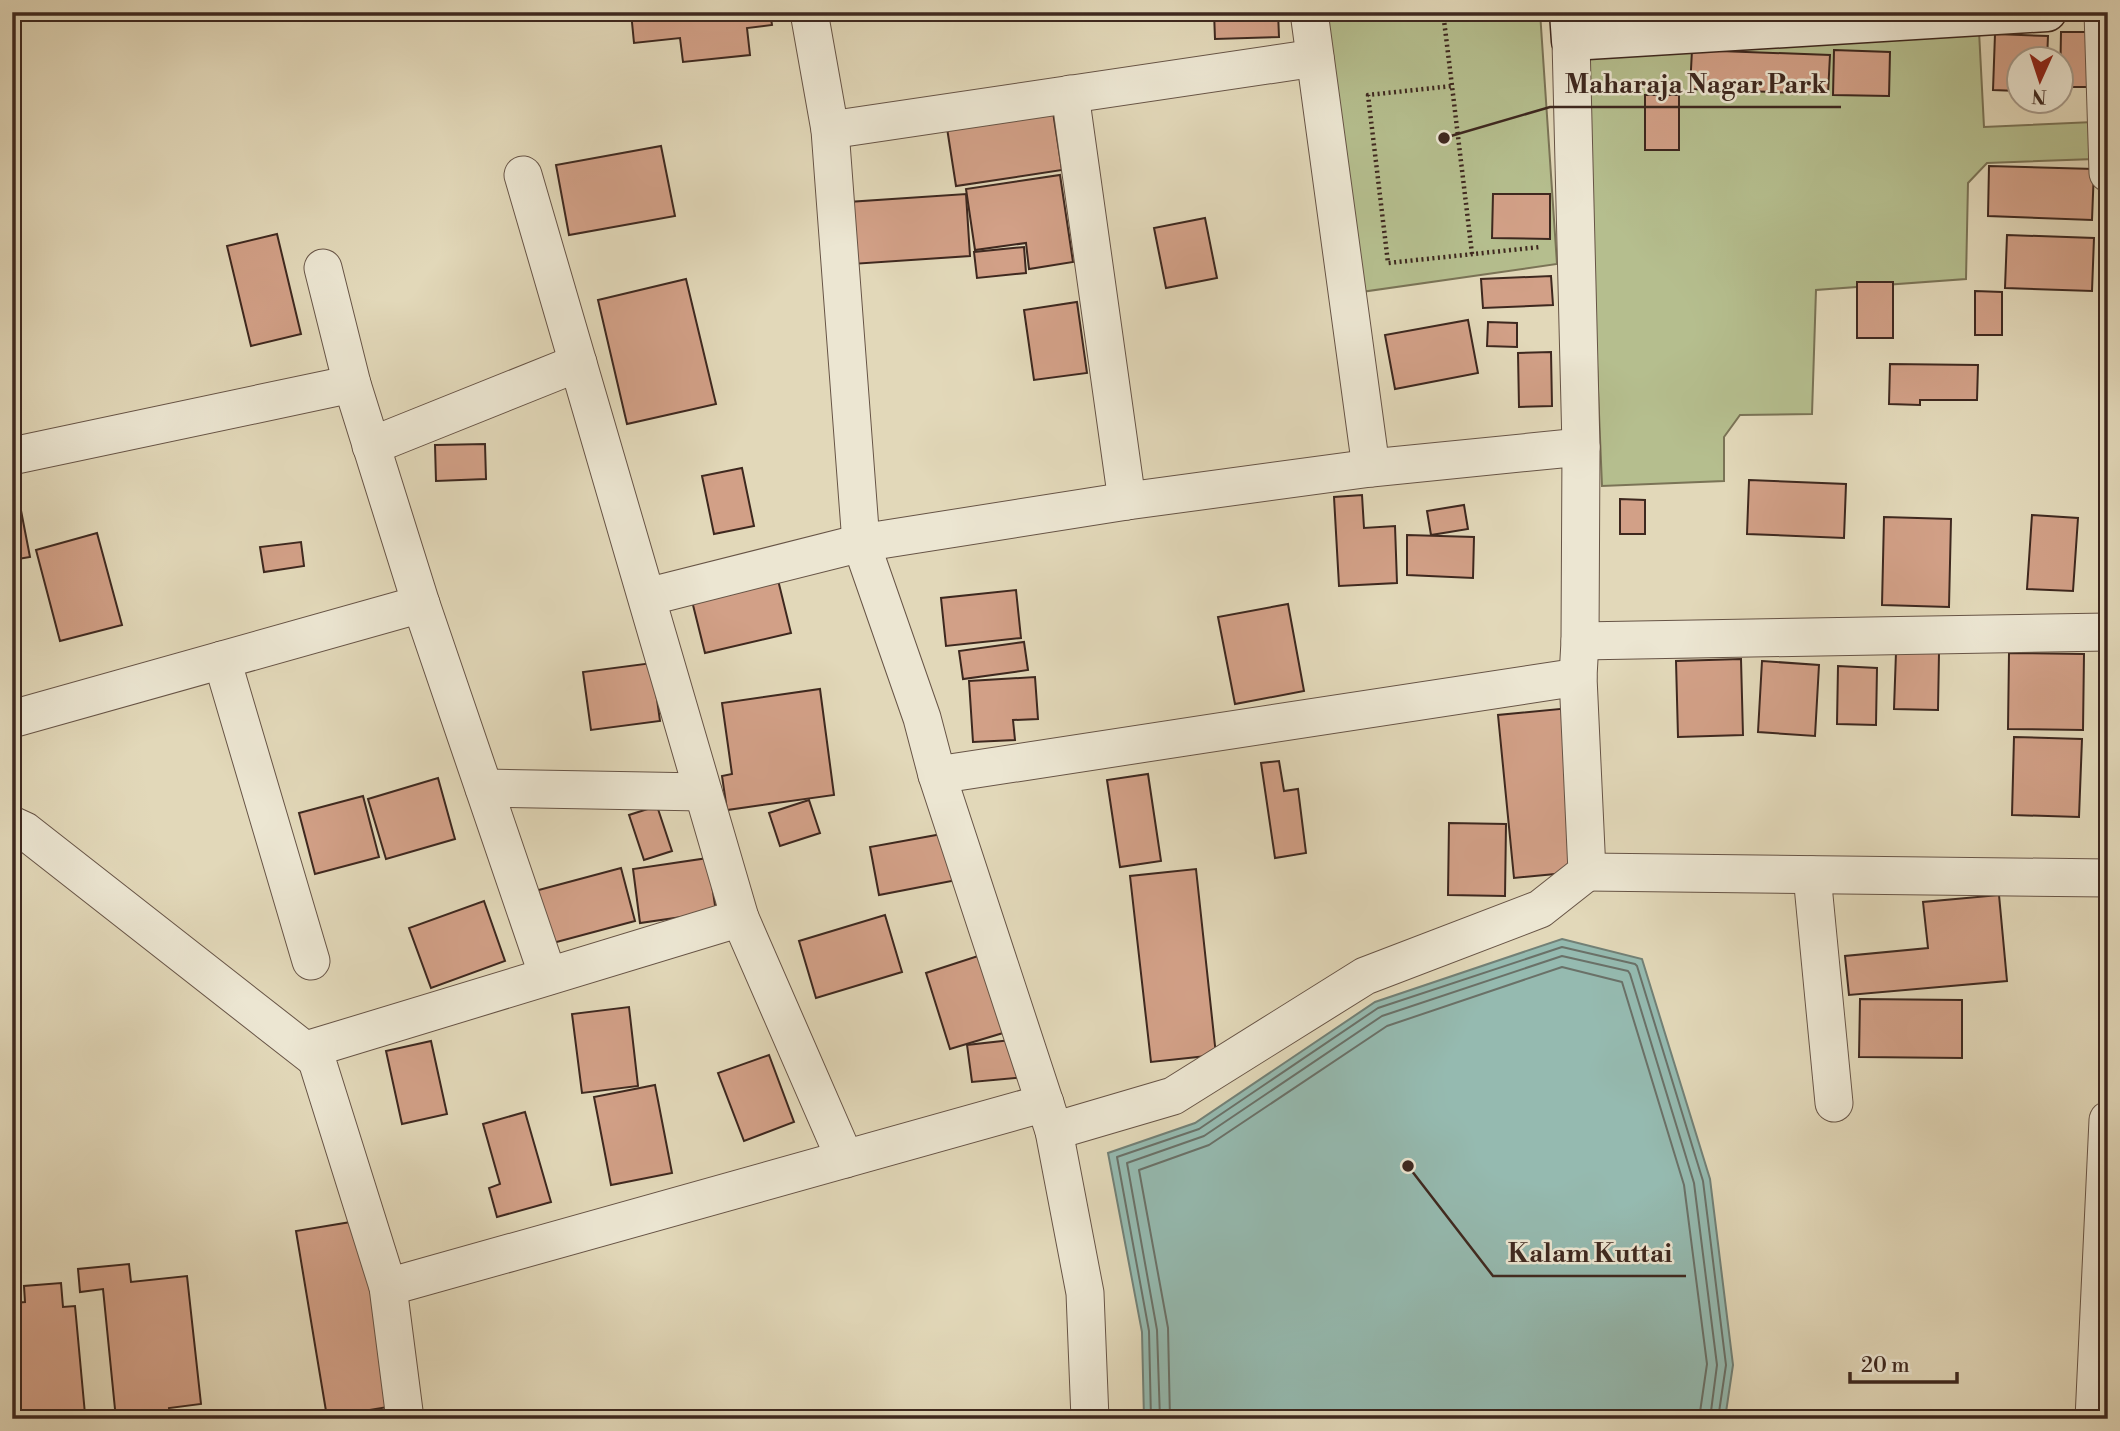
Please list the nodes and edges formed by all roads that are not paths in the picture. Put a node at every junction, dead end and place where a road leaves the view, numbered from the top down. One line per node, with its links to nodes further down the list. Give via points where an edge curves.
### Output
1 (809, 12): 9 (street)
2 (1309, 12): 7 (street)
3 (2047, 12): 5 (street)
4 (2103, 12): 10 (street)
5 (1918, 16): 6 (street)
6 (1570, 27): 16 (street)
7 (1315, 58): 8 (street); 18 (street)
8 (1070, 94): 9 (street); 19 (street)
9 (830, 130): 20 (street)
10 (2108, 173)
11 (523, 175): 13 (street)
12 (323, 268): 14 (street)
13 (578, 363): 15 (street); 21 (street)
14 (352, 384): 15 (street); 17 (street)
15 (371, 446): 22 (street)
16 (1581, 447): 18 (street); 24 (street)
17 (12, 456)
18 (1371, 468): 19 (street)
19 (1127, 501): 20 (street)
20 (861, 543): 21 (street); 28 (street)
21 (646, 597): 30 (street)
22 (421, 604): 25 (street); 29 (street)
23 (2108, 632): 24 (street)
24 (1580, 641): 26 (street)
25 (222, 660): 27 (street); 36 (street)
26 (1578, 677): 28 (street); 32 (street)
27 (12, 719)
28 (937, 775): 40 (street)
29 (484, 788): 30 (street); 37 (street)
30 (703, 792): 35 (street)
31 (12, 825): 38 (street)
32 (1587, 872): 33 (street); 40 (street, via 1540,909 1365,976 1173,1097)
33 (1812, 874): 34 (street); 39 (street)
34 (2108, 878)
35 (740, 918): 37 (street); 42 (street)
36 (311, 961)
37 (548, 976): 38 (street, via 313,1048)
38 (316, 1059): 43 (street)
39 (1834, 1103)
40 (1049, 1117): 42 (street); 45 (street, via 1084,1293)
41 (2108, 1120): 46 (street)
42 (845, 1159): 43 (street)
43 (388, 1287): 44 (street)
44 (405, 1419)
45 (1090, 1419)
46 (2094, 1419)

